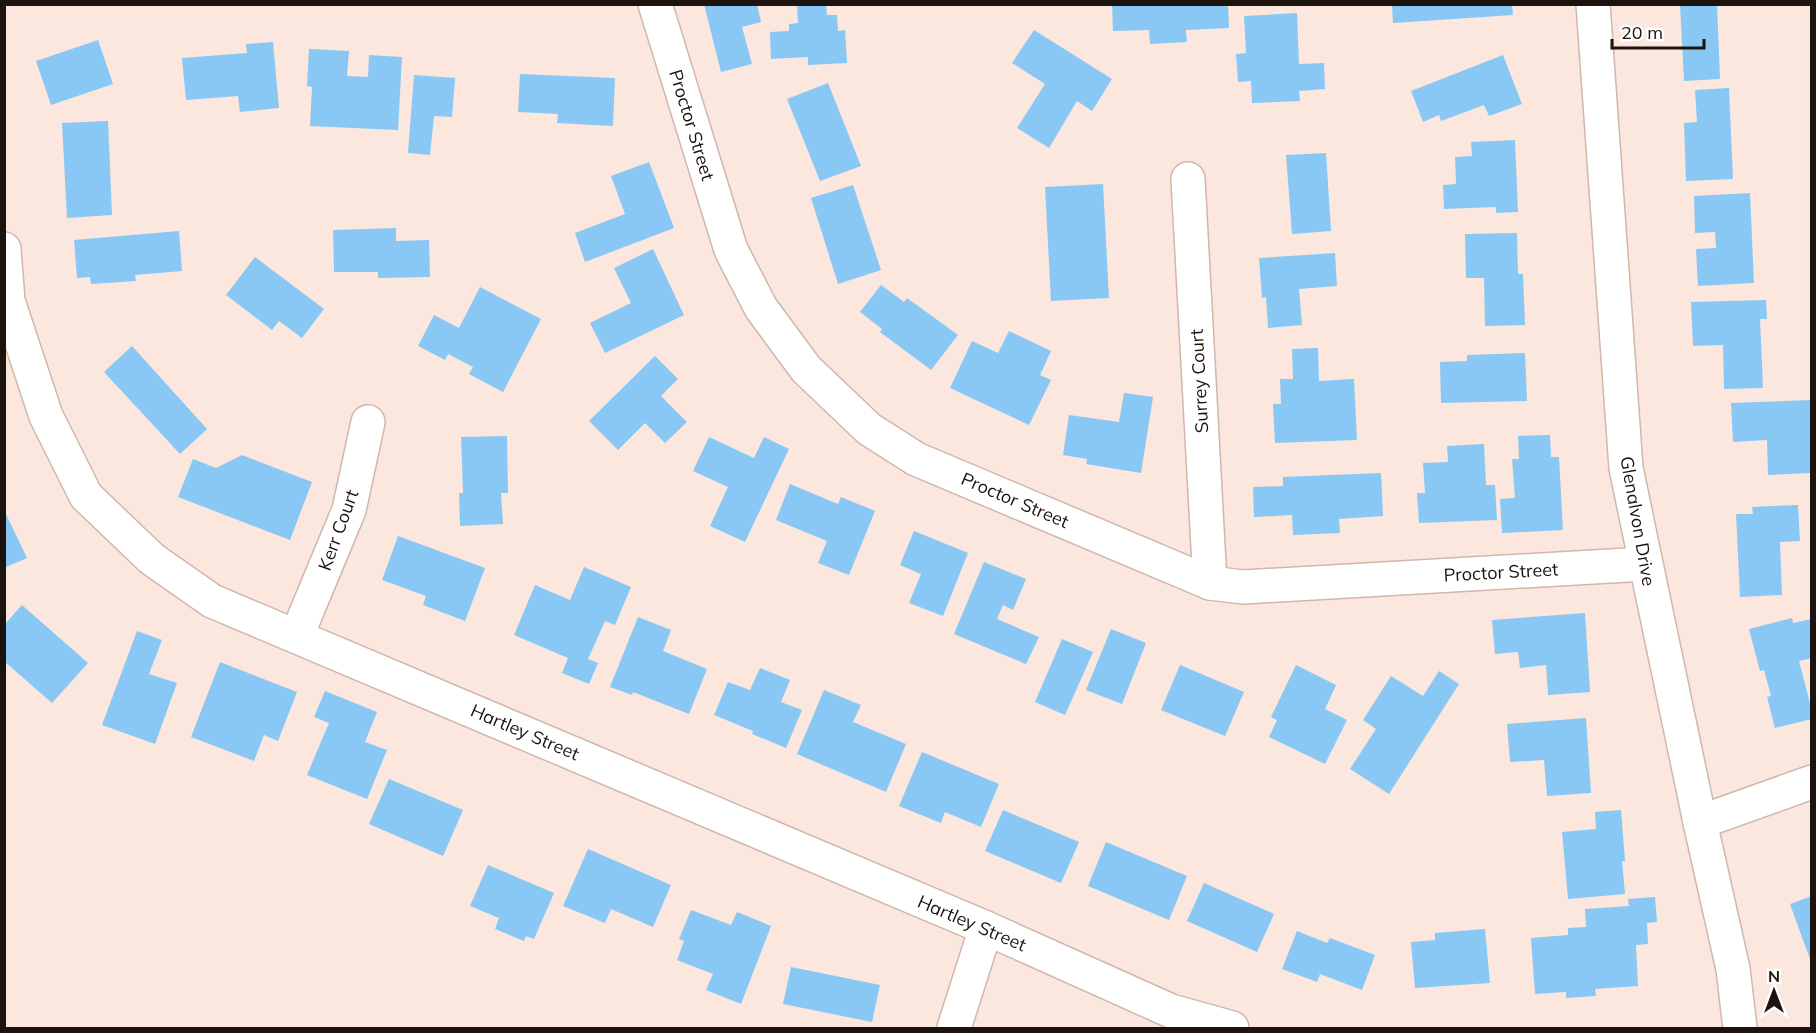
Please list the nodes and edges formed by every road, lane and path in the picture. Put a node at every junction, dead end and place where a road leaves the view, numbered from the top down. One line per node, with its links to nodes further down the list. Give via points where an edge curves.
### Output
1 (655, 4): 7 (street, Proctor Street, via 731,250 760,308 806,369 868,429 916,459)
2 (1593, 4): 6 (street, Glenalvon Drive, via 1626,468)
3 (1188, 179): 7 (street, Surrey Court)
4 (4, 249): 8 (street, Hartley Street, via 8,301 46,416 86,496 152,559 212,601)
5 (368, 422): 8 (street, Kerr Court, via 349,510)
6 (1645, 564): 7 (street, Proctor Street, via 1243,587); 10 (street, Glenalvon Drive)
7 (1210, 583)
8 (297, 635): 11 (street, Hartley Street)
9 (1812, 782): 10 (street)
10 (1700, 822): 12 (street, Glenalvon Drive, via 1733,969)
11 (986, 928): 13 (street); 14 (street, Hartley Street, via 1171,1011)
12 (1735, 1028)
13 (954, 1029)
14 (1232, 1029)

